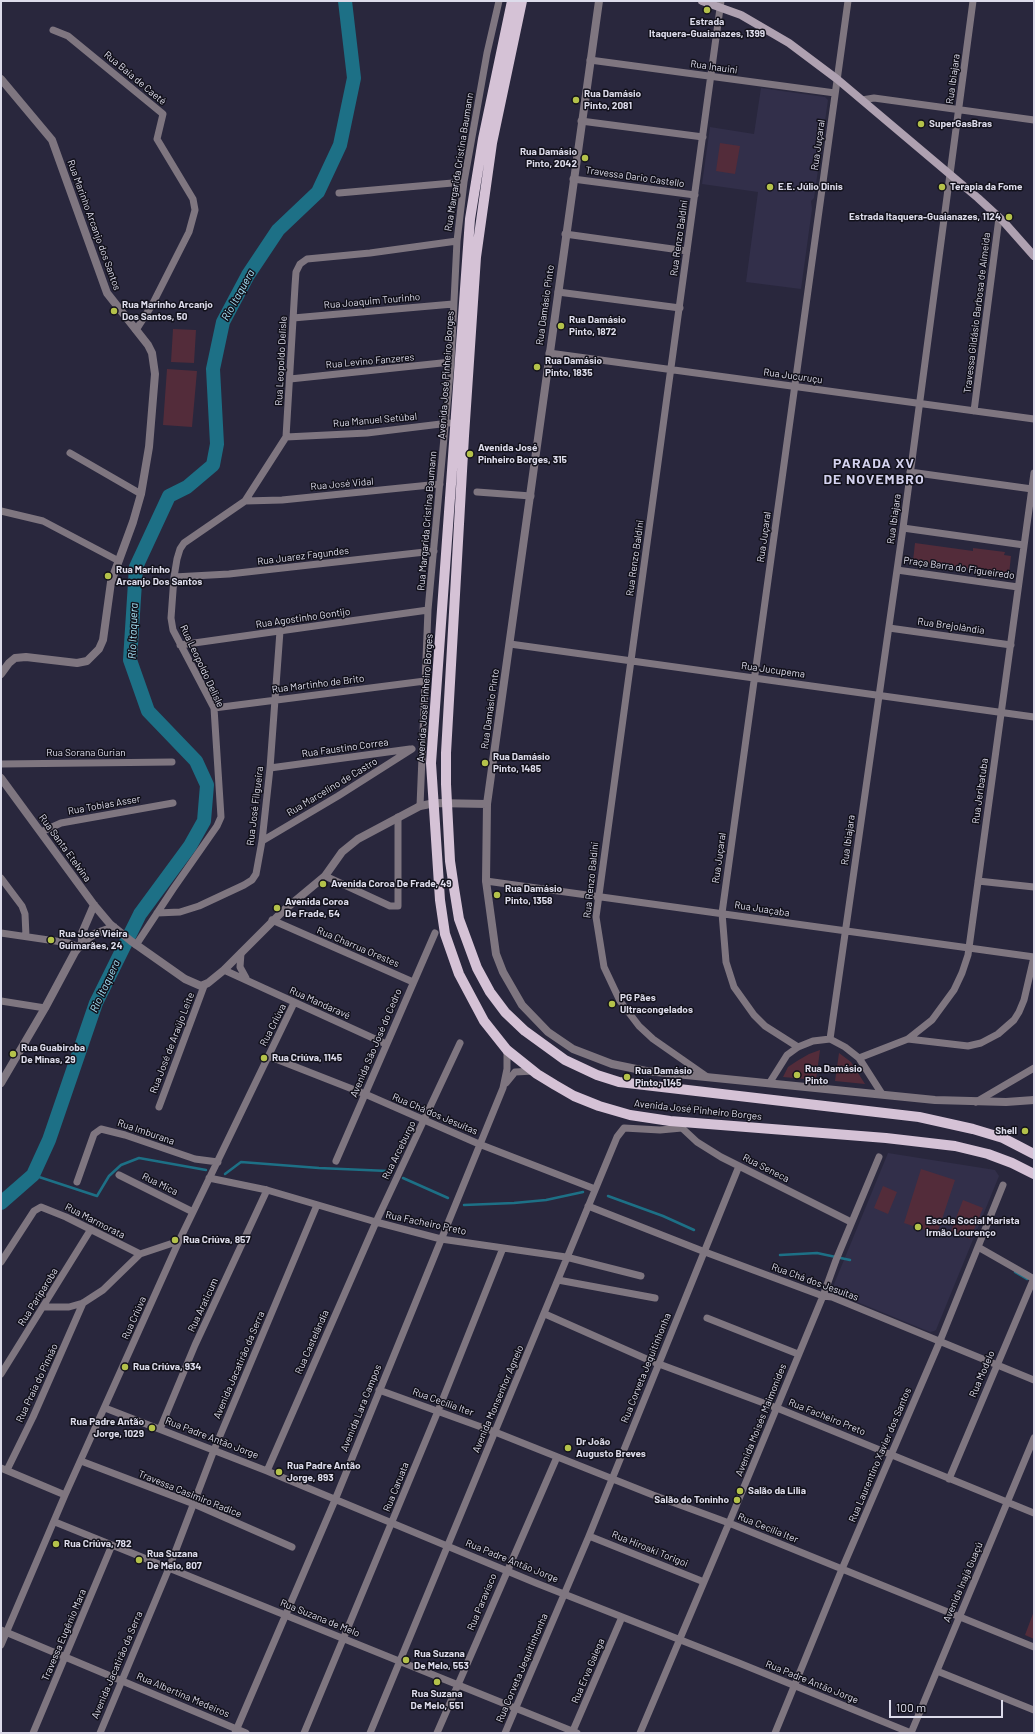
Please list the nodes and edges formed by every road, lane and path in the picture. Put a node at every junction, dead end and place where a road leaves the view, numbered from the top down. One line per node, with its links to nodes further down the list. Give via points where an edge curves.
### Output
1 (499, 1): 22 (street, Rua Margarida Cristina Baumann)
2 (512, 1): 43 (main road, Avenida José Pinheiro Borges, via 483,140 470,219)
3 (522, 1): 43 (main road, Avenida José Pinheiro Borges, via 492,143)
4 (599, 1): 10 (street, Rua Damásio Pinto)
5 (702, 1): 8 (main road)
6 (848, 1): 13 (street, Rua Juçaral)
7 (973, 1): 16 (street, Rua Ibiajara)
8 (721, 4): 11 (street, Rua Renzo Baldini); 13 (main road, via 789,43)
9 (53, 30): 34 (street, Rua Baia de Caeté, via 68,36 163,114 157,139 193,199 195,210 189,232 152,305)
10 (590, 60): 11 (street, Rua Inauini); 18 (street, Rua Damásio Pinto)
11 (711, 77): 14 (street, Rua Inauini); 19 (street, Rua Renzo Baldini)
12 (1, 79): 34 (street, Rua Marinho Arcanjo dos Santos, via 52,140 107,293)
13 (837, 79): 14 (street, Rua Juçaral); 15 (main road)
14 (835, 93): 39 (street, Rua Juçaral)
15 (862, 100): 16 (street, via 874,98); 20 (main road)
16 (958, 109): 17 (street); 20 (street, Rua Ibiajara)
17 (1034, 120)
18 (581, 121): 19 (street); 21 (street, Rua Damásio Pinto)
19 (703, 137): 24 (street, Rua Renzo Baldini)
20 (949, 174): 25 (main road); 40 (street, Rua Ibiajara)
21 (573, 179): 24 (street, Travessa Dario Castello); 26 (street, Rua Damásio Pinto)
22 (464, 182): 23 (street); 27 (street, Rua Margarida Cristina Baumann)
23 (339, 194)
24 (695, 195): 28 (street, Rua Renzo Baldini)
25 (1000, 218): 29 (main road); 41 (street, Travessa Gildásio Barbosa de Almeida)
26 (565, 234): 28 (street); 30 (street, Rua Damásio Pinto)
27 (457, 241): 31 (street, Rua Margarida Cristina Baumann); 33 (street, Rua Leopoldo Delisle, via 307,259 300,264 296,272)
28 (687, 251): 32 (street, Rua Renzo Baldini)
29 (1034, 256)
30 (558, 292): 32 (street); 35 (street, Rua Damásio Pinto)
31 (453, 304): 33 (street, Rua Joaquim Tourinho); 36 (street, Rua Margarida Cristina Baumann)
32 (680, 308): 37 (street, Rua Renzo Baldini)
33 (293, 318): 38 (street, Rua Leopoldo Delisle)
34 (136, 330): 51 (street, Rua Marinho Arcanjo dos Santos, via 152,353 155,363 149,448)
35 (549, 353): 37 (street, Rua Jucuruçu); 52 (street, Rua Damásio Pinto)
36 (451, 362): 38 (street, Rua Levino Fanzeres); 43 (street, Rua Margarida Cristina Baumann)
37 (671, 369): 39 (street, Rua Jucuruçu); 68 (street, Rua Renzo Baldini)
38 (290, 379): 44 (street, Rua Leopoldo Delisle)
39 (795, 386): 40 (street, Rua Jucuruçu); 70 (street, Rua Juçaral)
40 (919, 403): 41 (street, Rua Jucuruçu); 46 (street, Rua Ibiajara)
41 (974, 411): 42 (street, Rua Jucuruçu)
42 (1034, 419)
43 (455, 423): 44 (street, Rua Manuel Setúbal); 48 (street, Rua Margarida Cristina Baumann); 84 (main road, Avenida José Pinheiro Borges, via 432,763); 85 (main road, Avenida José Pinheiro Borges, via 446,753)
44 (286, 437): 53 (street, Rua Leopoldo Delisle)
45 (70, 453): 51 (street)
46 (910, 472): 49 (street); 55 (street, Rua Ibiajara)
47 (1034, 473): 49 (street, Rua Jeribatuba)
48 (440, 484): 53 (street, Rua José Vidal, via 282,500); 57 (street, Rua Margarida Cristina Baumann)
49 (1032, 489): 56 (street, Rua Jeribatuba)
50 (477, 492): 52 (street)
51 (141, 494): 58 (street, Rua Marinho Arcanjo dos Santos)
52 (531, 496): 66 (street, Rua Damásio Pinto)
53 (245, 501): 60 (street, Rua Leopoldo Delisle, via 184,543 177,559)
54 (1, 511): 58 (street, via 43,521)
55 (903, 528): 56 (street); 59 (street, Rua Ibiajara)
56 (1024, 546): 61 (street, Rua Jeribatuba)
57 (434, 551): 60 (street, Rua Juarez Fagundes); 62 (street, Rua Margarida Cristina Baumann)
58 (118, 560): 69 (street, Rua Marinho Arcanjo dos Santos, via 111,582 103,640 94,656 77,663 16,658)
59 (897, 570): 61 (street, Praça Barra do Figueiredo); 63 (street, Rua Ibiajara)
60 (174, 578): 65 (street, Rua Leopoldo Delisle, via 171,618 173,630)
61 (1018, 587): 67 (street, Rua Jeribatuba)
62 (428, 610): 64 (street, Rua Agostinho Gontijo); 71 (street, Rua Margarida Cristina Baumann)
63 (889, 628): 67 (street, Rua Brejolândia); 72 (street, Rua Ibiajara)
64 (280, 631): 65 (street, Rua Agostinho Gontijo); 73 (street, Rua José Filgueira)
65 (180, 644): 74 (street, Rua Leopoldo Delisle)
66 (510, 644): 68 (street, Rua Jucupema); 86 (street, Rua Damásio Pinto)
67 (1011, 645): 75 (street, Rua Jeribatuba)
68 (630, 661): 70 (street, Rua Jucupema); 96 (street, Rua Renzo Baldini)
69 (1, 674)
70 (754, 678): 72 (street, Rua Jucupema); 99 (street, Rua Juçaral)
71 (425, 681): 73 (street, Rua Martinho de Brito); 77 (street, Rua Margarida Cristina Baumann)
72 (879, 695): 75 (street, Rua Jucupema); 102 (street, Rua Ibiajara)
73 (276, 699): 74 (street, Rua Martinho de Brito); 81 (street, Rua José Filgueira)
74 (214, 708): 98 (street, Rua Leopoldo Delisle, via 221,817)
75 (1001, 712): 76 (street, Rua Jucupema); 94 (street, Rua Jeribatuba)
76 (1034, 717)
77 (422, 748): 78 (street, Rua Faustino Correa); 87 (street, Rua Margarida Cristina Baumann)
78 (412, 749): 81 (street, Rua Faustino Correa); 90 (street, Rua Marcelino de Castro)
79 (172, 762): 80 (street, Rua Sorana Gurian)
80 (1, 764)
81 (270, 768): 90 (street, Rua José Filgueira)
82 (1, 778): 89 (street, Rua Santa Etelvina)
83 (173, 803): 89 (street, Rua Tobias Asser, via 62,823)
84 (435, 803): 85 (street); 87 (street); 123 (main road, Avenida José Pinheiro Borges, via 440,900 445,934 472,1001)
85 (447, 803): 86 (street); 140 (main road, Avenida José Pinheiro Borges, via 450,861 459,919 477,968 490,992 506,1012 543,1045 565,1060 619,1082 862,1109 940,1121 1003,1138)
86 (487, 804): 93 (street, Rua Damásio Pinto)
87 (420, 806): 88 (street)
88 (398, 817): 91 (street, via 358,838 342,852); 91 (street, via 399,904 396,907)
89 (41, 832): 97 (street, Rua Santa Etelvina)
90 (262, 841): 98 (street, Rua José Filgueira, via 257,870 252,880 199,906 180,912)
91 (325, 876): 100 (street)
92 (1, 878): 105 (street, via 22,906)
93 (486, 881): 96 (street, Rua Juaçaba); 128 (street, Rua Damásio Pinto, via 496,954 503,972 522,1005 548,1032 573,1048 612,1064 646,1071)
94 (978, 881): 95 (street); 108 (street, Rua Jeribatuba)
95 (1034, 887)
96 (598, 896): 99 (street, Rua Juaçaba); 128 (street, Rua Renzo Baldini, via 596,917 600,951 604,967 620,1001 648,1034)
97 (94, 905): 101 (street, Rua Santa Etelvina); 107 (street, via 82,933)
98 (157, 913): 106 (street, Rua Leopoldo Delisle)
99 (722, 913): 102 (street, Rua Juaçaba); 122 (street, Rua Juçaral, via 726,962 734,987 765,1026)
100 (272, 920): 109 (street); 113 (street, Rua Charrua Orestes)
101 (116, 929): 106 (street, Rua Santa Etelvina); 107 (street, via 98,932)
102 (846, 930): 108 (street, Rua Juaçaba); 118 (street, Rua Ibiajara)
103 (1, 933): 105 (street)
104 (435, 933): 113 (street, Avenida São José do Cedro)
105 (26, 936): 107 (street)
106 (134, 943): 114 (street, Rua Santa Etelvina, via 185,979)
107 (80, 945): 117 (street)
108 (970, 948): 110 (street, Rua Juaçaba); 119 (street, Rua Jeribatuba, via 962,973 943,1007)
109 (241, 953): 111 (street); 112 (street, via 240,967)
110 (1034, 957): 119 (street, via 1019,1012 998,1034 981,1043 968,1046)
111 (224, 970): 112 (street, Rua Mandaravé); 114 (street)
112 (246, 978): 116 (street, Rua Mandaravé)
113 (413, 982): 121 (street, Avenida São José do Cedro)
114 (204, 986): 136 (street, Rua José de Araújo Leite)
115 (1, 1001): 117 (street)
116 (294, 1004): 121 (street, Rua Mandaravé); 124 (street, Rua Criúva)
117 (45, 1008): 130 (street)
118 (830, 1039): 122 (street); 125 (street, via 846,1047)
119 (908, 1040): 125 (street, Rua Jeribatuba)
120 (460, 1043): 137 (street, Rua Arceburgo)
121 (386, 1044): 132 (street, Avenida São José do Cedro)
122 (798, 1047): 129 (street, via 788,1055)
123 (507, 1050): 127 (main road, Avenida José Pinheiro Borges); 131 (street, Avenida Lara Campos)
124 (268, 1056): 132 (street, Rua Chá dos Jesuítas); 143 (street, Rua Criúva)
125 (859, 1058): 133 (street)
126 (1034, 1068): 135 (street)
127 (534, 1071): 131 (street, Avenida Lara Campos, via 515,1072); 138 (main road, Avenida José Pinheiro Borges, via 574,1096 599,1106)
128 (706, 1076): 129 (street, Rua Damásio Pinto)
129 (770, 1082): 133 (street, Rua Damásio Pinto)
130 (1, 1083)
131 (503, 1088): 139 (street, Avenida Lara Campos)
132 (364, 1094): 137 (street, Rua Chá dos Jesuítas); 142 (street, Avenida São José do Cedro)
133 (882, 1094): 135 (street, Rua Damásio Pinto)
134 (1034, 1100): 135 (street, Rua Damásio Pinto)
135 (976, 1102)
136 (159, 1107)
137 (424, 1120): 139 (street, Rua Chá dos Jesuítas); 155 (street, Rua Arceburgo)
138 (682, 1125): 144 (street, Rua Seneca, via 706,1148); 145 (main road, Avenida José Pinheiro Borges, via 886,1138 955,1146 1006,1161); 151 (street, Avenida Monsenhor Agnelo, via 660,1130 630,1127 621,1129)
139 (479, 1144): 151 (street, Rua Chá dos Jesuítas); 158 (street, Avenida Lara Campos)
140 (1034, 1154)
141 (879, 1157): 156 (street, Avenida Moisés Maimonides)
142 (336, 1161)
143 (217, 1163): 147 (street, Rua Criúva); 148 (street, Rua Imburana, via 195,1159 118,1132 101,1129 94,1134)
144 (739, 1166): 156 (street, Rua Seneca); 162 (street, Rua Corveta Jequitinhonha)
145 (1034, 1174)
146 (119, 1175): 154 (street, Rua Mica)
147 (210, 1176): 150 (street, Rua Facheiro Preto); 154 (street, Rua Criúva)
148 (77, 1182)
149 (1004, 1185): 160 (street, Rua Laurentino Xavier dos Santos)
150 (267, 1190): 152 (street, Rua Facheiro Preto); 185 (street, Rua Araticum, via 195,1345)
151 (595, 1190): 153 (street, Avenida Monsenhor Agnelo)
152 (317, 1205): 155 (street, Rua Facheiro Preto); 188 (street, Avenida Jacatirão da Serra)
153 (589, 1205): 162 (street, Rua Chá dos Jesuítas); 164 (street, Avenida Monsenhor Agnelo)
154 (193, 1212): 159 (street, Rua Criúva)
155 (376, 1222): 158 (street, Rua Facheiro Preto); 193 (street, Rua Castelândia)
156 (851, 1222): 169 (street, Avenida Moisés Maimonides)
157 (91, 1229): 163 (street, Rua Marmorata); 165 (street, Rua Marmorata, via 41,1207 34,1211); 172 (street, Rua Pariparoba)
158 (441, 1239): 161 (street, Rua Facheiro Preto); 181 (street, Avenida Lara Campos)
159 (179, 1241): 163 (street); 182 (street, Rua Criúva)
160 (978, 1247): 167 (street); 175 (street, Rua Laurentino Xavier dos Santos)
161 (503, 1248): 164 (street, Rua Facheiro Preto); 184 (street, Rua Caruata)
162 (705, 1252): 169 (street, Rua Chá dos Jesuítas); 177 (street, Rua Corveta Jequitinhonha)
163 (140, 1254): 171 (street, via 103,1290)
164 (566, 1257): 166 (street, Rua Facheiro Preto); 168 (street, Avenida Monsenhor Agnelo)
165 (1, 1262)
166 (641, 1276)
167 (1034, 1279): 178 (street, Rua Modelo)
168 (558, 1280): 170 (street); 173 (street, Avenida Monsenhor Agnelo)
169 (823, 1296): 175 (street, Rua Chá dos Jesuítas, via 832,1297); 176 (street, Avenida Moisés Maimonides)
170 (656, 1298)
171 (83, 1304): 172 (street); 192 (street, Rua Praia do Pinhão, via 35,1411)
172 (44, 1307): 179 (street, Rua Pariparoba)
173 (545, 1314): 177 (street, Rua Facheiro Preto); 186 (street, Avenida Monsenhor Agnelo)
174 (708, 1318): 176 (street)
175 (940, 1341): 178 (street, Rua Chá dos Jesuítas); 189 (street, Rua Laurentino Xavier dos Santos)
176 (798, 1354): 183 (street, Avenida Moisés Maimonides)
177 (658, 1364): 183 (street, Rua Facheiro Preto); 194 (street, Rua Corveta Jequitinhonha)
178 (997, 1365): 180 (street, Rua Chá dos Jesuítas); 195 (street, Rua Modelo)
179 (1, 1374)
180 (1034, 1380)
181 (379, 1390): 184 (street, Rua Cecília Iter); 197 (street, Avenida Lara Campos)
182 (105, 1408): 185 (street, Rua Padre Antão Jorge); 191 (street, Rua Criúva)
183 (777, 1408): 189 (street, Rua Facheiro Preto); 203 (street, Avenida Moisés Maimonides)
184 (438, 1411): 186 (street, Rua Cecília Iter); 202 (street, Rua Caruata)
185 (160, 1429): 188 (street, Rua Padre Antão Jorge)
186 (495, 1432): 190 (street, Rua Cecília Iter); 206 (street, Avenida Monsenhor Agnelo)
187 (1034, 1438): 198 (street, Avenida Inajá Guaçú)
188 (214, 1450): 193 (street, Rua Padre Antão Jorge); 199 (street, Avenida Jacatirão da Serra)
189 (892, 1455): 195 (street, Rua Facheiro Preto); 209 (street, Rua Laurentino Xavier dos Santos)
190 (557, 1457): 194 (street, Rua Cecília Iter); 210 (street, Rua Paravisco)
191 (81, 1461): 196 (street, Rua Criúva); 199 (street, Travessa Casimiro Radice)
192 (4, 1469): 196 (street)
193 (267, 1471): 197 (street, Rua Padre Antão Jorge)
194 (612, 1479): 203 (street, Rua Cecília Iter); 204 (street, Rua Corveta Jequitinhonha)
195 (949, 1479): 198 (street, Rua Facheiro Preto)
196 (65, 1495): 201 (street, Rua Criúva)
197 (335, 1500): 202 (street, Rua Padre Antão Jorge); 213 (street, Avenida Lara Campos)
198 (1007, 1502): 200 (street, Rua Facheiro Preto); 215 (street, Avenida Inajá Guaçú)
199 (194, 1504): 207 (street, Travessa Casimiro Radice); 208 (street, Avenida Jacatirão da Serra)
200 (1034, 1513)
201 (55, 1522): 205 (street, Rua Suzana de Melo); 216 (street, Rua Criúva)
202 (392, 1523): 206 (street, Rua Padre Antão Jorge); 217 (street, Rua Caruata)
203 (729, 1523): 209 (street, Rua Cecília Iter); 211 (street, Avenida Moisés Maimonides)
204 (589, 1536): 211 (street, Rua Hiroaki Torigoi); 212 (street, Rua Corveta Jequitinhonha)
205 (112, 1545): 208 (street, Rua Suzana de Melo); 221 (street, Travessa Eugênio Mara)
206 (448, 1546): 210 (street, Rua Padre Antão Jorge); 222 (street, Avenida Monsenhor Agnelo)
207 (292, 1547)
208 (169, 1568): 213 (street, Rua Suzana de Melo); 224 (street, Avenida Jacatirão da Serra)
209 (842, 1569): 215 (street, Rua Cecília Iter); 226 (street, Rua Laurentino Xavier dos Santos)
210 (507, 1570): 212 (street, Rua Padre Antão Jorge); 225 (street, Rua Paravisco)
211 (704, 1582): 218 (street, Avenida Moisés Maimonides)
212 (564, 1593): 214 (street, Rua Padre Antão Jorge); 227 (street, Rua Corveta Jequitinhonha)
213 (286, 1615): 217 (street, Rua Suzana de Melo); 229 (street, Avenida Lara Campos)
214 (622, 1617): 218 (street, Rua Padre Antão Jorge); 230 (street, Rua Erva Galega)
215 (959, 1618): 220 (street, Rua Cecília Iter); 223 (street, Avenida Inajá Guaçú)
216 (4, 1631): 219 (street, Rua Criúva); 221 (street, Rua Albertina Medeiros)
217 (344, 1639): 222 (street, Rua Suzana de Melo); 234 (street, Rua Caruata)
218 (679, 1640): 226 (street, Rua Padre Antão Jorge); 238 (street, Avenida Moisés Maimonides)
219 (1, 1645)
220 (1034, 1647)
221 (66, 1656): 224 (street, Rua Albertina Medeiros); 231 (street, Travessa Eugênio Mara)
222 (399, 1661): 225 (street, Rua Suzana de Melo); 235 (street, Avenida Monsenhor Agnelo)
223 (937, 1671): 228 (street); 240 (street, Avenida Inajá Guaçú)
224 (122, 1680): 229 (street, Rua Albertina Medeiros); 232 (street, Avenida Jacatirão da Serra)
225 (458, 1685): 227 (street, Rua Suzana de Melo); 236 (street, Rua Paravisco)
226 (795, 1685): 239 (street, Rua Laurentino Xavier dos Santos); 240 (street, Rua Padre Antão Jorge)
227 (516, 1708): 230 (street, Rua Suzana de Melo); 237 (street, Rua Corveta Jequitinhonha)
228 (1034, 1710)
229 (236, 1731): 233 (street, Rua Albertina Medeiros)
230 (574, 1732)
231 (33, 1733)
232 (100, 1733)
233 (246, 1733)
234 (304, 1733)
235 (370, 1733)
236 (437, 1733)
237 (506, 1733)
238 (640, 1733)
239 (775, 1733)
240 (911, 1733)

